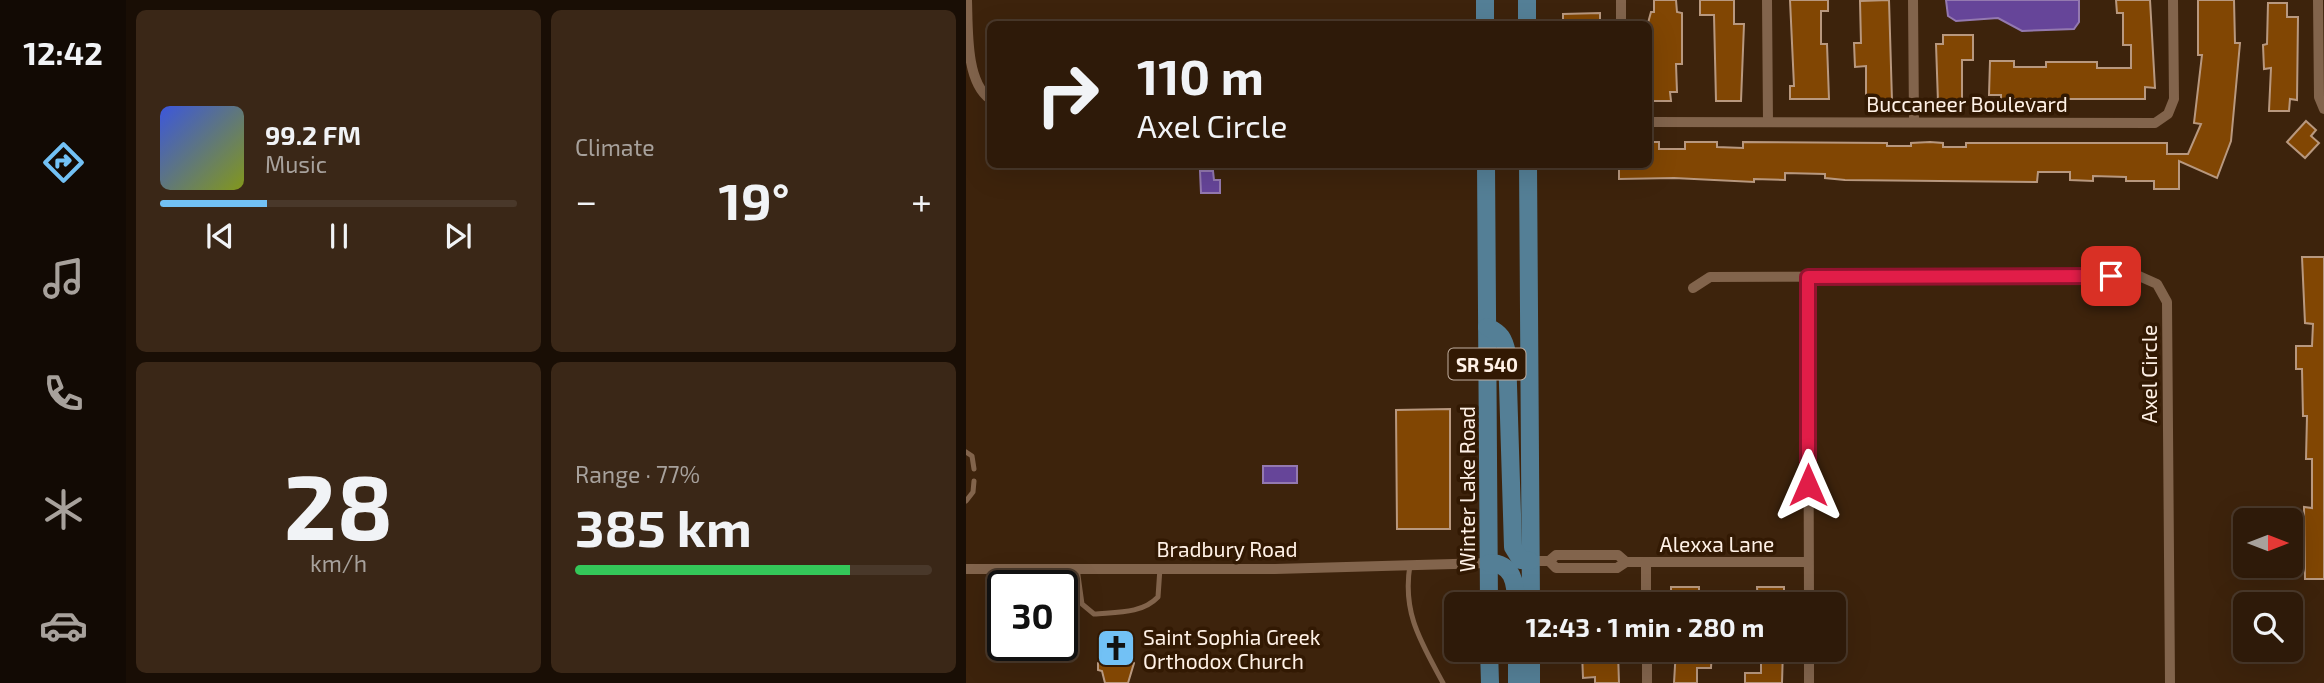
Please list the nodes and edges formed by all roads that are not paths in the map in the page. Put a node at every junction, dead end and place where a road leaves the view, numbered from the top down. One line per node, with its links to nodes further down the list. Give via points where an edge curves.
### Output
1 (967, 0): 12 (street, via 968,64 973,83)
2 (1485, 0): 9 (main road)
3 (1527, 0): 10 (main road)
4 (1621, 0): 11 (street)
5 (1767, 0): 15 (street)
6 (1913, 0): 16 (street)
7 (2173, 0): 16 (street, Buccaneer Boulevard, via 2174,99 2168,114 2155,123)
8 (2318, 0): 13 (street, via 2319,97)
9 (1485, 21)
10 (1527, 21)
11 (1621, 21)
12 (987, 96)
13 (2324, 109)
14 (1652, 122): 15 (street, Buccaneer Boulevard)
15 (1768, 122): 16 (street, Buccaneer Boulevard)
16 (1913, 122)
17 (1486, 168): 21 (main road, Winter Lake Road / SR 540)
18 (1528, 168): 26 (main road, SR 540)
19 (1808, 277): 20 (street, Axel Circle, via 1710,277); 28 (street); 50 (street, Axel Circle, via 2139,276 2157,284 2167,302)
20 (1693, 288)
21 (1487, 327): 26 (main road, via 1498,331 1507,353 1513,547 1521,560); 29 (main road, Winter Lake Road / SR 540)
22 (966, 452): 23 (lane, via 972,456)
23 (974, 469)
24 (974, 481): 25 (lane)
25 (966, 501)
26 (1530, 561): 27 (street, Alexxa Lane, via 1549,561 1556,568 1617,568 1626,562); 36 (main road, SR 540)
27 (1646, 562): 28 (street, Alexxa Lane); 37 (street)
28 (1808, 562): 38 (street)
29 (1489, 563): 30 (street, Bradbury Road); 34 (main road, Winter Lake Road / SR 540); 35 (main road, via 1500,563 1510,571)
30 (1410, 565): 32 (street, Bradbury Road); 44 (lane, via 1408,606)
31 (1076, 568): 32 (street, Bradbury Road); 32 (lane, via 1082,604 1094,614 1151,605 1158,597); 33 (street, Bradbury Road)
32 (1160, 568)
33 (966, 569)
34 (1489, 592)
35 (1516, 592)
36 (1531, 592)
37 (1646, 592)
38 (1809, 592)
39 (1489, 662): 45 (main road)
40 (1517, 662): 46 (main road)
41 (1531, 662): 47 (main road)
42 (1647, 662): 48 (street)
43 (1809, 662): 49 (street)
44 (1443, 683)
45 (1490, 683)
46 (1517, 683)
47 (1531, 683)
48 (1647, 683)
49 (1809, 683)
50 (2170, 683)

